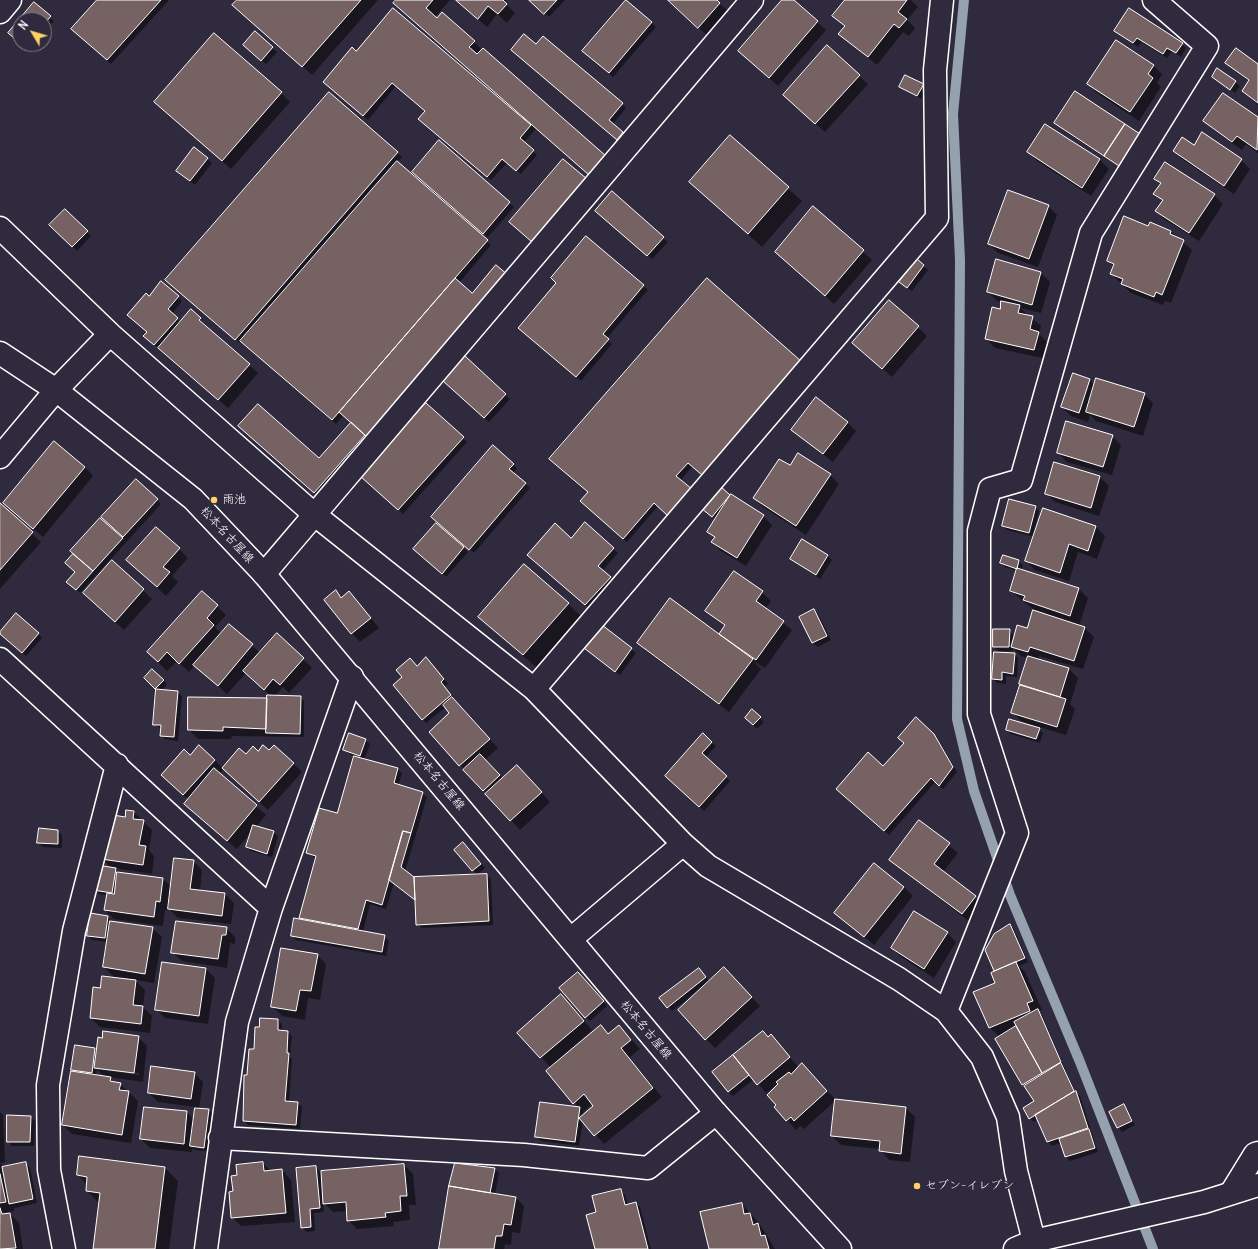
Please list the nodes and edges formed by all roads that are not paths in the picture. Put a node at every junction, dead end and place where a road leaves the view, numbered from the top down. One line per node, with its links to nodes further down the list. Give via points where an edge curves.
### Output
1 (10, 0): 5 (street)
2 (752, 0): 11 (street)
3 (942, 0): 15 (street, via 935,70 937,218)
4 (1154, 0): 20 (street, via 1207,46 1091,233 1021,480 990,489 979,531 979,714 1017,833)
5 (0, 12)
6 (0, 228): 7 (street)
7 (110, 334): 9 (street); 11 (street)
8 (0, 353): 9 (street, 松本名古屋線)
9 (56, 390): 10 (street); 12 (street, 松本名古屋線, via 193,499)
10 (0, 457)
11 (315, 514): 12 (street); 15 (street)
12 (264, 574): 14 (street, 松本名古屋線)
13 (0, 659): 16 (street)
14 (352, 677): 18 (street); 19 (street, 松本名古屋線)
15 (534, 689): 17 (street)
16 (117, 765): 18 (street); 27 (street, via 74,931 48,1085 49,1170)
17 (683, 844): 19 (street); 20 (street, via 708,866 899,979)
18 (271, 908): 22 (street, via 237,1022)
19 (571, 939): 21 (street, 松本名古屋線)
20 (946, 1011): 26 (street, via 982,1057 1008,1117)
21 (716, 1113): 22 (street, via 648,1168 524,1155); 29 (street, 松本名古屋線)
22 (220, 1138): 28 (street)
23 (1258, 1153): 25 (street, via 1254,1154)
24 (1258, 1185): 25 (street)
25 (1231, 1193): 26 (street)
26 (1025, 1245)
27 (64, 1249)
28 (206, 1249)
29 (840, 1249)

